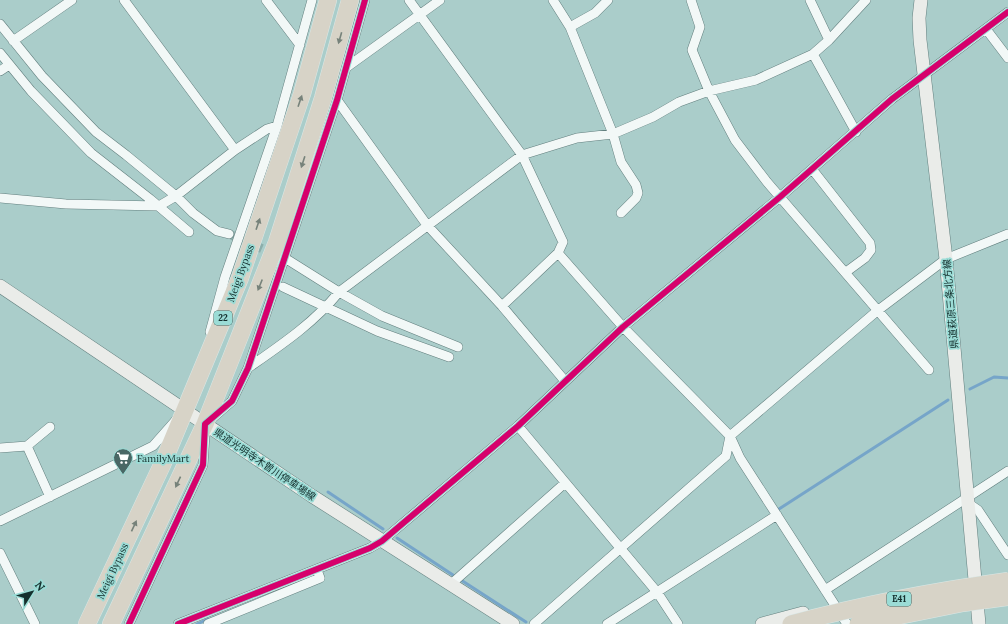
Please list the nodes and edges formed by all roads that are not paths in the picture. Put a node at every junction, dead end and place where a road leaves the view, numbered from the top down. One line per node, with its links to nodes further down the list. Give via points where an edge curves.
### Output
1 (72, 0): 22 (street)
2 (124, 0): 36 (street)
3 (266, 0): 23 (street)
4 (312, 0): 23 (street)
5 (328, 0): 64 (highway, Meigi Bypass / 22, one-way to 5, via 240,278 302,94)
6 (350, 0): 66 (highway, 22, one-way to 66, via 323,98 277,242)
7 (366, 0): 28 (street)
8 (409, 0): 17 (street)
9 (440, 0): 17 (street)
10 (608, 0): 19 (street, via 595,13)
11 (691, 0): 31 (street, via 700,27 692,50)
12 (810, 0): 21 (street)
13 (866, 0): 21 (street)
14 (921, 0): 30 (main road, 県道萩原三条北方線, via 919,18)
15 (555, 1): 19 (street)
16 (1008, 12): 20 (street)
17 (419, 15): 28 (street); 37 (street)
18 (0, 24): 22 (street)
19 (570, 27): 35 (street)
20 (986, 29): 26 (street); 30 (street)
21 (829, 40): 25 (street)
22 (13, 41): 39 (street, via 46,81 96,132)
23 (300, 45): 33 (street)
24 (0, 53): 27 (street)
25 (813, 54): 31 (street, via 756,80); 34 (street)
26 (1008, 58)
27 (9, 65): 29 (street); 42 (street, via 92,153)
28 (347, 67): 32 (street)
29 (0, 71)
30 (924, 75): 34 (street); 50 (main road, 県道萩原三条北方線)
31 (709, 91): 35 (street, via 679,102); 40 (street, via 735,140)
32 (337, 100): 44 (street); 61 (street)
33 (276, 126): 36 (street); 64 (street, via 225,277)
34 (856, 132): 38 (street)
35 (613, 134): 37 (street, via 577,138); 43 (street, via 621,162 636,185 638,193)
36 (235, 150): 39 (street)
37 (522, 155): 44 (street); 48 (street, via 563,242)
38 (812, 169): 40 (street); 51 (street, via 870,243 871,250 865,258)
39 (176, 196): 42 (street); 46 (street, via 217,231)
40 (780, 197): 51 (street); 58 (street)
41 (0, 198): 42 (street, via 66,204)
42 (159, 206): 45 (street)
43 (621, 213)
44 (427, 225): 54 (street); 55 (street)
45 (189, 232)
46 (229, 234)
47 (1008, 234): 50 (street)
48 (558, 254): 55 (street); 58 (street)
49 (288, 260): 54 (street)
50 (946, 260): 57 (street); 75 (main road, 県道萩原三条北方線)
51 (846, 272): 57 (street)
52 (0, 286): 65 (main road, 県道光明寺木曽川停車場線)
53 (283, 287): 56 (street)
54 (339, 292): 56 (street); 59 (street, via 382,316)
55 (502, 306): 63 (street)
56 (326, 308): 60 (street); 61 (street, via 290,339)
57 (877, 311): 62 (street); 69 (street)
58 (623, 327): 63 (street); 69 (street)
59 (458, 347)
60 (449, 357)
61 (248, 368): 66 (street, via 232,401)
62 (929, 370)
63 (565, 381): 67 (street)
64 (196, 384): 65 (highway, Meigi Bypass / 22)
65 (185, 410): 66 (main road, 県道光明寺木曽川停車場線); 74 (street, via 152,446); 94 (highway, Meigi Bypass / 22, one-way to 65)
66 (205, 424): 78 (main road, 県道光明寺木曽川停車場線); 95 (highway, 22, one-way to 95); 96 (street, via 203,465)
67 (518, 426): 73 (street); 78 (street)
68 (50, 427): 70 (street)
69 (730, 436): 76 (street, via 740,458); 79 (street, via 726,456)
70 (27, 446): 71 (street); 74 (street)
71 (0, 448)
72 (1008, 471): 75 (street)
73 (566, 483): 79 (street); 86 (street)
74 (50, 497): 77 (street)
75 (968, 500): 81 (street, via 978,510); 84 (main road, 県道萩原三条北方線); 87 (street)
76 (777, 515): 87 (street); 88 (street)
77 (0, 521)
78 (382, 541): 82 (street); 86 (main road, 県道光明寺木曽川停車場線)
79 (621, 548): 88 (street); 100 (street)
80 (0, 553): 93 (street)
81 (1008, 555)
82 (317, 570): 97 (street); 98 (street, via 320,578)
83 (1008, 572): 84 (main road)
84 (975, 577): 90 (main road); 92 (main road, 県道萩原三条北方線)
85 (1008, 581): 104 (highway, E41, bridge, via 879,603)
86 (450, 585): 99 (main road, 県道光明寺木曽川停車場線)
87 (825, 590): 90 (street)
88 (658, 592): 101 (street); 102 (street)
89 (1008, 597): 106 (highway, E41, bridge)
90 (835, 605): 103 (main road); 105 (street)
91 (1008, 605): 92 (main road)
92 (978, 609): 107 (main road); 108 (main road, 県道萩原三条北方線)
93 (35, 624)
94 (87, 624)
95 (111, 624)
96 (129, 624)
97 (178, 624)
98 (208, 624)
99 (513, 624)
100 (534, 624)
101 (607, 624)
102 (678, 624)
103 (762, 624)
104 (791, 624)
105 (847, 624)
106 (858, 624)
107 (896, 624)
108 (979, 624)

